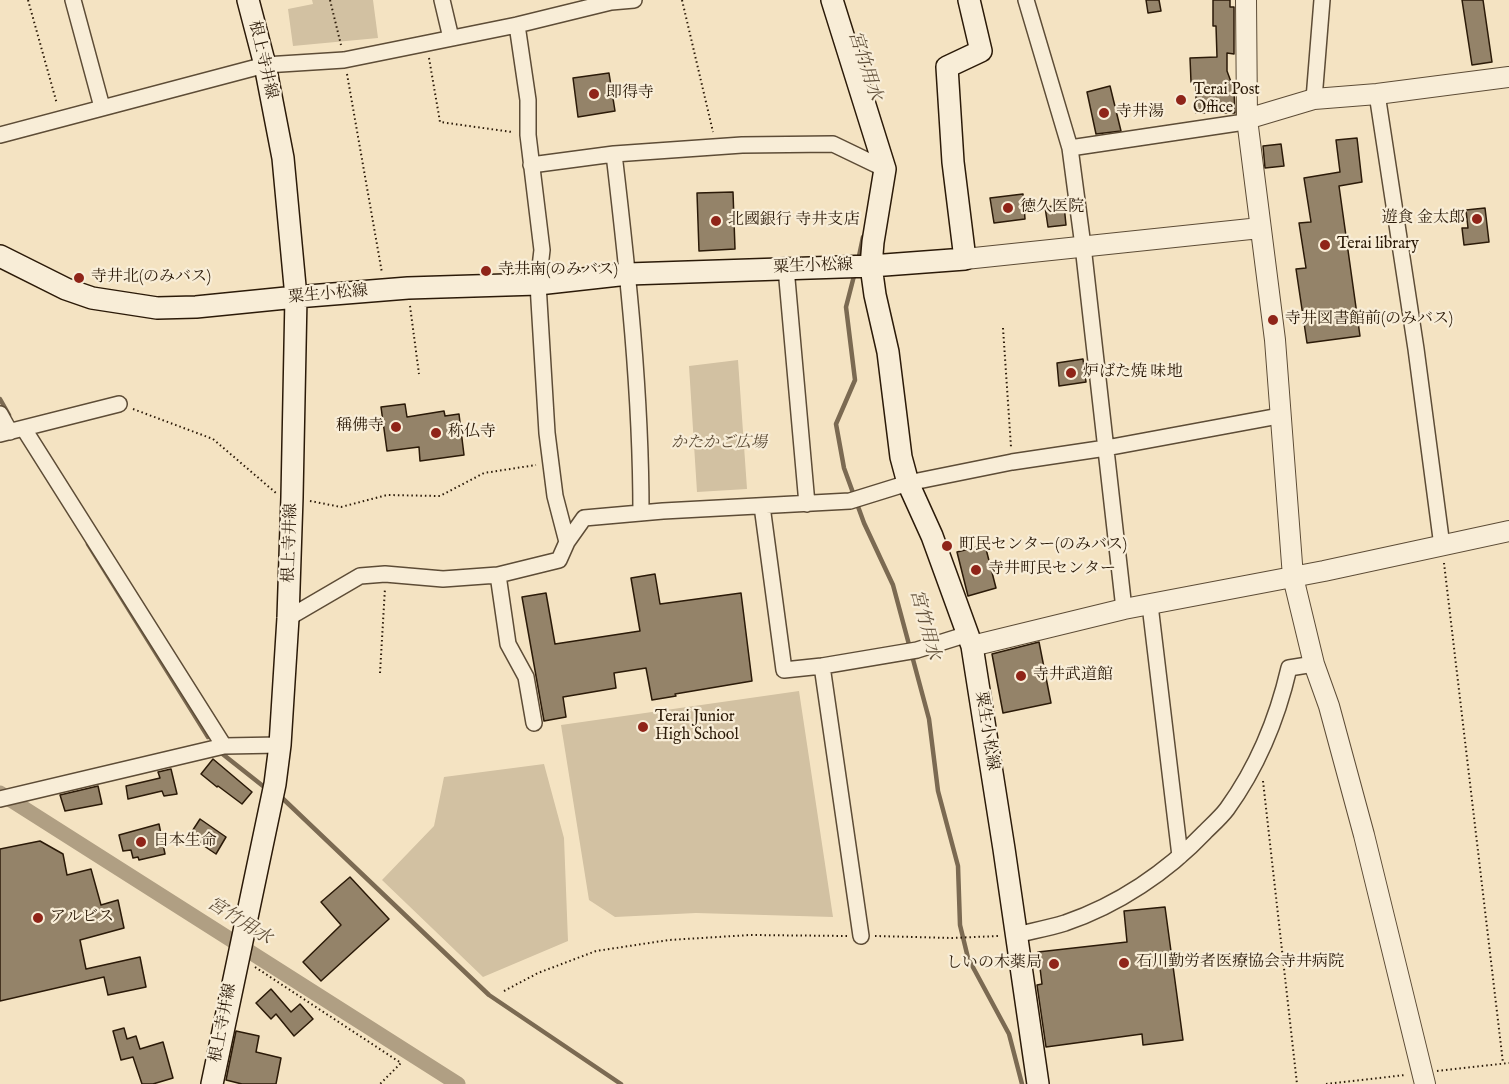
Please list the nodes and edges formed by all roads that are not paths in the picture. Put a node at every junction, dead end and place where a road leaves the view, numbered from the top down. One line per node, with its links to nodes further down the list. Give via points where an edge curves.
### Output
1 (73, 0): 17 (street)
2 (248, 0): 13 (main road, 根上寺井線)
3 (442, 0): 12 (street)
4 (634, 0): 10 (street)
5 (832, 0): 23 (main road)
6 (969, 0): 27 (main road, via 981,51 947,67)
7 (1026, 0): 20 (street)
8 (1246, 0): 18 (street)
9 (1322, 0): 16 (street)
10 (611, 1): 11 (street)
11 (517, 25): 12 (street); 22 (street, via 528,100)
12 (451, 38): 13 (street, via 344,60)
13 (265, 65): 17 (street); 32 (main road, 根上寺井線, via 283,158)
14 (1509, 77): 15 (street)
15 (1377, 94): 16 (street); 44 (street)
16 (1314, 99): 18 (street)
17 (102, 107): 19 (street)
18 (1247, 119): 20 (street); 24 (street)
19 (0, 135)
20 (1070, 148): 25 (street)
21 (614, 154): 22 (street); 23 (street, via 833,144); 30 (street)
22 (531, 165): 31 (street, via 542,250)
23 (885, 169): 28 (main road, via 873,242)
24 (1260, 228): 25 (street); 35 (street, via 1275,340)
25 (1083, 246): 27 (street); 37 (street)
26 (0, 256): 32 (main road, 粟生小松線, via 66,289 120,304 196,307)
27 (965, 259): 28 (main road)
28 (862, 266): 29 (main road, 粟生小松線); 38 (main road, 粟生小松線, via 875,295 888,352)
29 (786, 268): 30 (main road, 粟生小松線); 39 (street)
30 (628, 274): 31 (main road, 粟生小松線); 41 (street, via 641,456)
31 (538, 284): 32 (main road, 粟生小松線); 43 (street, via 547,433 555,496)
32 (296, 297): 49 (main road, 根上寺井線)
33 (119, 404): 36 (street)
34 (0, 414): 36 (street)
35 (1279, 416): 37 (street); 46 (street)
36 (11, 432): 55 (street)
37 (1106, 448): 38 (street); 48 (street)
38 (908, 483): 39 (street, via 856,500); 50 (main road, 粟生小松線)
39 (807, 504): 40 (street)
40 (762, 506): 41 (street); 52 (street, via 784,670)
41 (641, 513): 43 (street, via 584,518)
42 (1509, 531): 44 (street)
43 (567, 543): 45 (street, via 559,560)
44 (1442, 546): 46 (street)
45 (498, 575): 49 (street, via 443,579 386,573 360,576); 53 (street, via 508,644 526,677)
46 (1293, 577): 47 (street); 51 (street)
47 (1150, 605): 48 (street); 57 (street)
48 (1124, 609): 50 (street)
49 (288, 618): 54 (main road, 根上寺井線)
50 (970, 640): 52 (street); 58 (main road, 粟生小松線)
51 (1314, 664): 57 (street, via 1289,668 1280,707 1260,754 1226,810); 62 (street, via 1364,835)
52 (822, 666): 59 (street)
53 (534, 723)
54 (280, 745): 55 (street); 60 (main road, 根上寺井線, via 274,791)
55 (224, 746): 56 (street)
56 (1, 798)
57 (1180, 856): 58 (street, via 1155,877 1111,902 1065,923)
58 (1016, 935): 61 (main road, 粟生小松線)
59 (861, 936)
60 (212, 1084)
61 (1038, 1084)
62 (1425, 1084)

